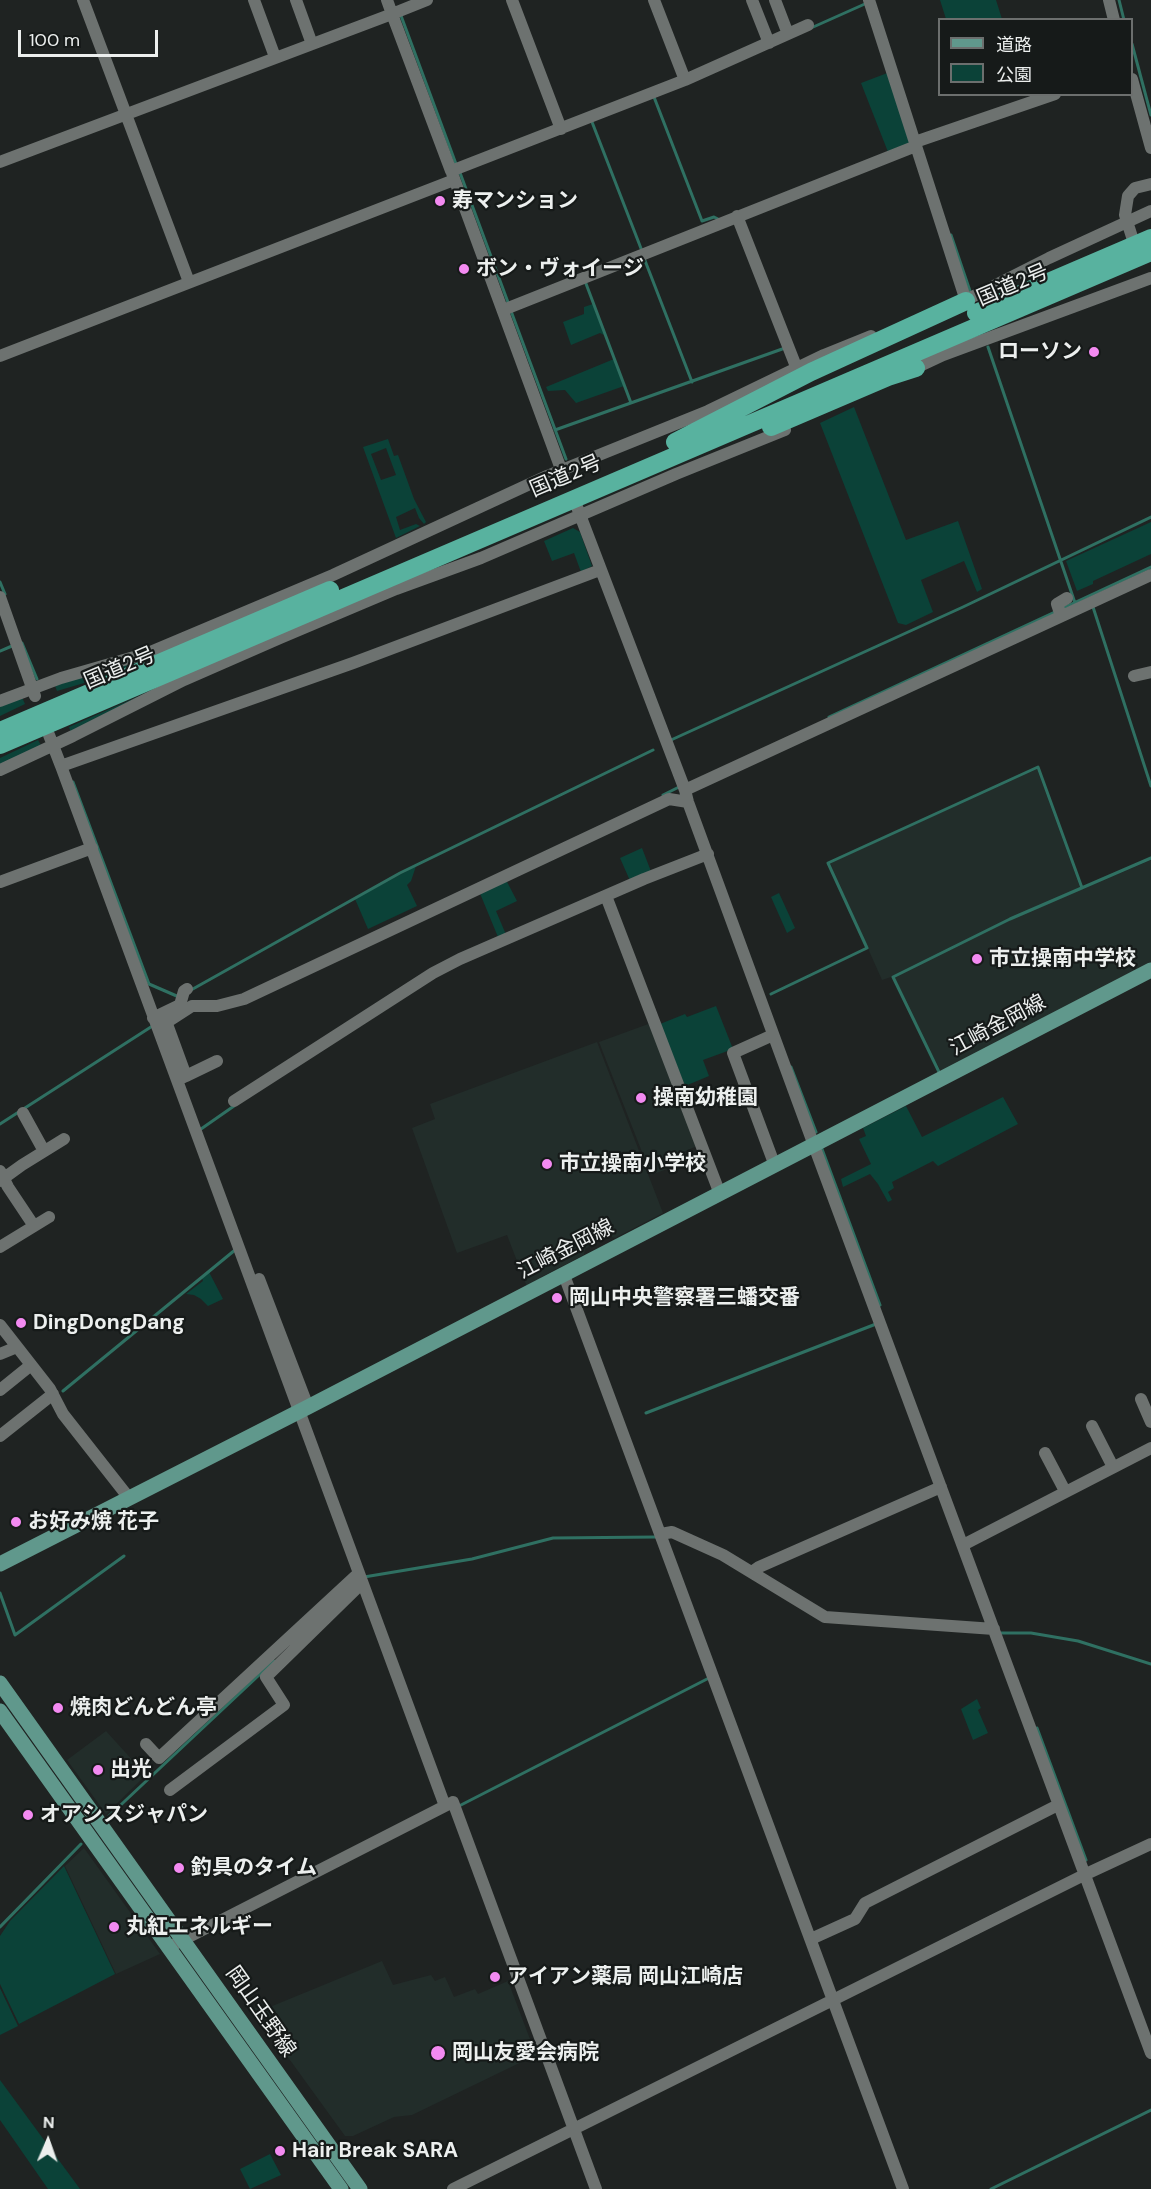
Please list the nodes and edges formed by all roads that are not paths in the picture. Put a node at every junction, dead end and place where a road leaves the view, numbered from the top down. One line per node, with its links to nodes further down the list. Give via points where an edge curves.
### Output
1 (83, 0): 22 (street)
2 (254, 0): 18 (street)
3 (296, 0): 17 (street)
4 (387, 0): 12 (street)
5 (427, 0): 12 (street)
6 (512, 0): 23 (street)
7 (654, 0): 19 (street)
8 (752, 0): 16 (street)
9 (775, 0): 15 (street)
10 (869, 0): 24 (street)
11 (1109, 0): 13 (street)
12 (397, 11): 17 (street); 27 (street)
13 (1114, 18)
14 (808, 25): 15 (street)
15 (788, 34): 16 (street)
16 (769, 43): 19 (street)
17 (312, 44): 18 (street)
18 (275, 57): 22 (street)
19 (685, 80): 23 (street)
20 (1133, 86): 25 (street)
21 (1049, 96): 24 (street)
22 (126, 114): 26 (street); 36 (street)
23 (561, 129): 27 (street)
24 (918, 143): 30 (street); 37 (street)
25 (1151, 148)
26 (0, 162)
27 (455, 173): 36 (street); 38 (street)
28 (1151, 184): 31 (street, via 1135,188 1128,196)
29 (1151, 211): 31 (street)
30 (737, 216): 38 (street); 41 (street)
31 (1127, 224): 32 (street); 37 (street)
32 (1132, 237)
33 (1151, 238): 42 (highway, 国道2号)
34 (1147, 258): 35 (street); 44 (highway, 国道2号)
35 (1150, 280): 40 (street, via 979,341)
36 (189, 282): 39 (street)
37 (966, 301): 41 (street, via 879,332); 42 (highway, via 802,376)
38 (507, 308): 43 (street)
39 (0, 356)
40 (916, 368): 44 (highway, via 659,471); 45 (street, via 838,408)
41 (797, 369): 43 (street)
42 (675, 441): 54 (highway, 国道2号)
43 (563, 475): 51 (street, via 148,653)
44 (625, 477): 53 (highway, 国道2号)
45 (578, 512): 46 (street); 55 (street, via 481,558 280,638)
46 (600, 570): 58 (street); 60 (street)
47 (1151, 575): 60 (street, via 1092,602 1061,608)
48 (0, 597): 51 (street)
49 (1151, 672): 50 (street)
50 (1134, 676)
51 (33, 692): 52 (street)
52 (0, 701)
53 (80, 711): 56 (highway, 国道2号); 57 (highway)
54 (0, 731)
55 (51, 740): 58 (street); 59 (street)
56 (0, 745)
57 (0, 750)
58 (65, 765): 61 (street)
59 (0, 770)
60 (686, 791): 62 (street); 67 (street, via 244,999 217,1006 192,1006)
61 (92, 848): 63 (street); 67 (street)
62 (708, 854): 64 (street); 68 (street)
63 (0, 882)
64 (606, 896): 71 (street, via 432,974); 78 (street)
65 (1151, 970): 74 (main road, 江崎金岡線)
66 (184, 995): 67 (street, via 180,1005)
67 (159, 1024): 70 (street)
68 (773, 1035): 74 (street); 76 (street, via 733,1053)
69 (217, 1061): 70 (street)
70 (182, 1078): 91 (street)
71 (234, 1101)
72 (23, 1113): 75 (street)
73 (64, 1139): 75 (street)
74 (814, 1146): 76 (main road, 江崎金岡線); 98 (street)
75 (44, 1151): 77 (street)
76 (775, 1166): 78 (main road, 江崎金岡線)
77 (1, 1177): 80 (street)
78 (720, 1194): 82 (main road, 江崎金岡線)
79 (49, 1217): 80 (street)
80 (34, 1226): 81 (street)
81 (0, 1247)
82 (564, 1275): 91 (main road, 江崎金岡線); 101 (street)
83 (259, 1279): 91 (street)
84 (0, 1325): 85 (street)
85 (17, 1347): 86 (street); 87 (street)
86 (0, 1354)
87 (31, 1365): 88 (street); 89 (street)
88 (0, 1390)
89 (53, 1394): 94 (street); 100 (street, via 63,1414)
90 (1141, 1399): 92 (street)
91 (303, 1409): 100 (main road, 江崎金岡線); 105 (street)
92 (1151, 1422)
93 (1092, 1426): 97 (street)
94 (0, 1437)
95 (1151, 1448): 97 (street)
96 (1045, 1453): 99 (street)
97 (1113, 1467): 99 (street)
98 (941, 1487): 102 (street); 104 (street)
99 (1065, 1491): 102 (street)
100 (129, 1498): 103 (main road, 江崎金岡線)
101 (662, 1536): 104 (street, via 672,1532); 116 (street)
102 (966, 1543): 106 (street)
103 (0, 1564)
104 (753, 1572): 106 (street, via 832,1619)
105 (361, 1579): 109 (street, via 159,1758); 110 (street, via 357,1588 266,1677 284,1705); 112 (street)
106 (995, 1632): 111 (street)
107 (0, 1683): 115 (main road, 岡山玉野線)
108 (0, 1711): 117 (main road, 岡山玉野線)
109 (146, 1744)
110 (170, 1790)
111 (1059, 1805): 114 (street); 116 (street, via 865,1903 855,1919)
112 (451, 1806): 115 (street); 120 (street)
113 (1151, 1844): 114 (street)
114 (1084, 1875): 118 (street); 119 (street)
115 (182, 1939): 117 (street); 122 (main road, 岡山玉野線)
116 (811, 1939): 118 (street)
117 (169, 1947): 121 (main road, 岡山玉野線)
118 (833, 2001): 120 (street); 125 (street)
119 (1151, 2053)
120 (574, 2129): 123 (street); 124 (street)
121 (341, 2189)
122 (360, 2189)
123 (453, 2189)
124 (596, 2189)
125 (903, 2189)

